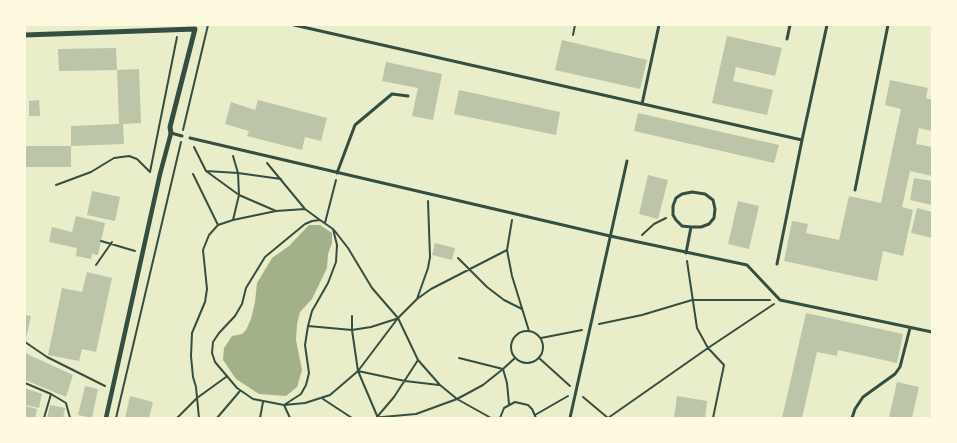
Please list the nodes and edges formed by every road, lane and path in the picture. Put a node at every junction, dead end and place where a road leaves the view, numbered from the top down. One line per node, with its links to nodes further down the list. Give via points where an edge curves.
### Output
1 (208, 25): 16 (path)
2 (294, 25): 14 (lane)
3 (574, 25): 11 (path)
4 (659, 25): 14 (lane)
5 (790, 25): 12 (lane)
6 (827, 25): 18 (lane)
7 (888, 25): 28 (lane)
8 (195, 27): 9 (street); 15 (street)
9 (179, 29): 10 (street); 27 (path, via 150,172 137,159 129,156 114,158 91,172)
10 (25, 35)
11 (573, 35)
12 (787, 39)
13 (408, 96): 24 (lane, via 392,94 355,125)
14 (642, 104): 18 (lane)
15 (171, 133): 16 (lane); 46 (street)
16 (182, 136): 92 (path)
17 (190, 138): 19 (lane); 22 (path)
18 (802, 140): 49 (lane)
19 (230, 148): 20 (lane); 23 (path)
20 (258, 154): 24 (lane); 26 (path)
21 (627, 161): 41 (lane)
22 (206, 171): 23 (path); 30 (path)
23 (238, 173): 26 (path); 30 (path)
24 (337, 173): 29 (lane); 37 (path)
25 (193, 174): 38 (path)
26 (281, 180): 31 (path)
27 (56, 185)
28 (855, 190)
29 (427, 194): 33 (lane); 52 (path, via 430,257)
30 (239, 196): 32 (path); 35 (path)
31 (305, 209): 32 (path); 36 (path)
32 (276, 211): 35 (path)
33 (513, 214): 41 (lane); 45 (path)
34 (673, 215): 39 (lane, via 682,226); 39 (lane, via 676,198 682,194 705,194 713,200 714,218 709,224); 43 (path, via 654,224)
35 (233, 220): 38 (path)
36 (320, 220): 37 (path); 72 (path, via 305,224 265,257 246,288 235,316 219,333 212,353)
37 (325, 223): 40 (path)
38 (218, 225): 80 (path, via 209,235 203,250 205,302 192,333 191,356)
39 (691, 227): 47 (lane)
40 (332, 229): 57 (path, via 348,248 372,288); 58 (path, via 337,245 336,262)
41 (610, 236): 43 (lane); 59 (lane)
42 (101, 241): 44 (path)
43 (636, 241): 47 (lane)
44 (112, 243): 46 (path); 50 (path)
45 (507, 250): 51 (path); 55 (path)
46 (142, 252): 76 (street)
47 (686, 253): 53 (path); 54 (lane, via 748,265)
48 (458, 258): 51 (path)
49 (777, 264)
50 (96, 265)
51 (471, 269): 52 (path); 55 (path, via 487,287)
52 (417, 299): 57 (path)
53 (692, 300): 54 (path); 59 (path); 66 (path, via 696,328)
54 (780, 300): 60 (lane); 66 (path)
55 (522, 309): 62 (path)
56 (352, 316): 61 (path)
57 (398, 318): 61 (path); 69 (path); 71 (path)
58 (308, 326): 61 (path); 85 (path, via 305,345 309,373 306,385 301,394)
59 (590, 328): 64 (path); 78 (lane)
60 (910, 328): 63 (lane); 107 (lane, via 900,367 863,397)
61 (352, 330): 71 (path)
62 (529, 331): 64 (path); 68 (path, via 514,338 511,348)
63 (932, 332)
64 (540, 338): 68 (path, via 543,348 539,358 524,363)
65 (25, 342): 76 (path)
66 (708, 348): 105 (path); 106 (path, via 724,365)
67 (459, 358): 70 (path)
68 (515, 358): 70 (path)
69 (418, 360): 73 (path); 75 (path)
70 (503, 369): 82 (path); 84 (path)
71 (358, 371): 73 (path); 81 (path); 100 (path)
72 (226, 377): 77 (path); 80 (path)
73 (405, 381): 75 (path); 100 (path)
74 (25, 383): 79 (path)
75 (440, 385): 82 (path)
76 (112, 390): 91 (street)
77 (240, 391): 83 (path); 95 (path)
78 (576, 391): 88 (path); 104 (lane)
79 (51, 394): 89 (path); 90 (path, via 66,403)
80 (197, 398): 93 (path); 94 (path)
81 (322, 398): 85 (path); 98 (path)
82 (458, 399): 86 (path); 87 (path)
83 (263, 402): 85 (path); 96 (path)
84 (509, 404): 88 (path, via 522,402); 103 (path)
85 (284, 405): 97 (path)
86 (416, 414): 100 (path); 101 (path)
87 (485, 416): 102 (path)
88 (536, 416)
89 (44, 418)
90 (70, 418)
91 (106, 418)
92 (116, 418)
93 (176, 418)
94 (199, 418)
95 (217, 418)
96 (260, 418)
97 (290, 418)
98 (352, 418)
99 (371, 418): 100 (path)
100 (377, 418)
101 (416, 418)
102 (491, 418)
103 (500, 418)
104 (570, 418)
105 (608, 418)
106 (713, 418)
107 (852, 418)

